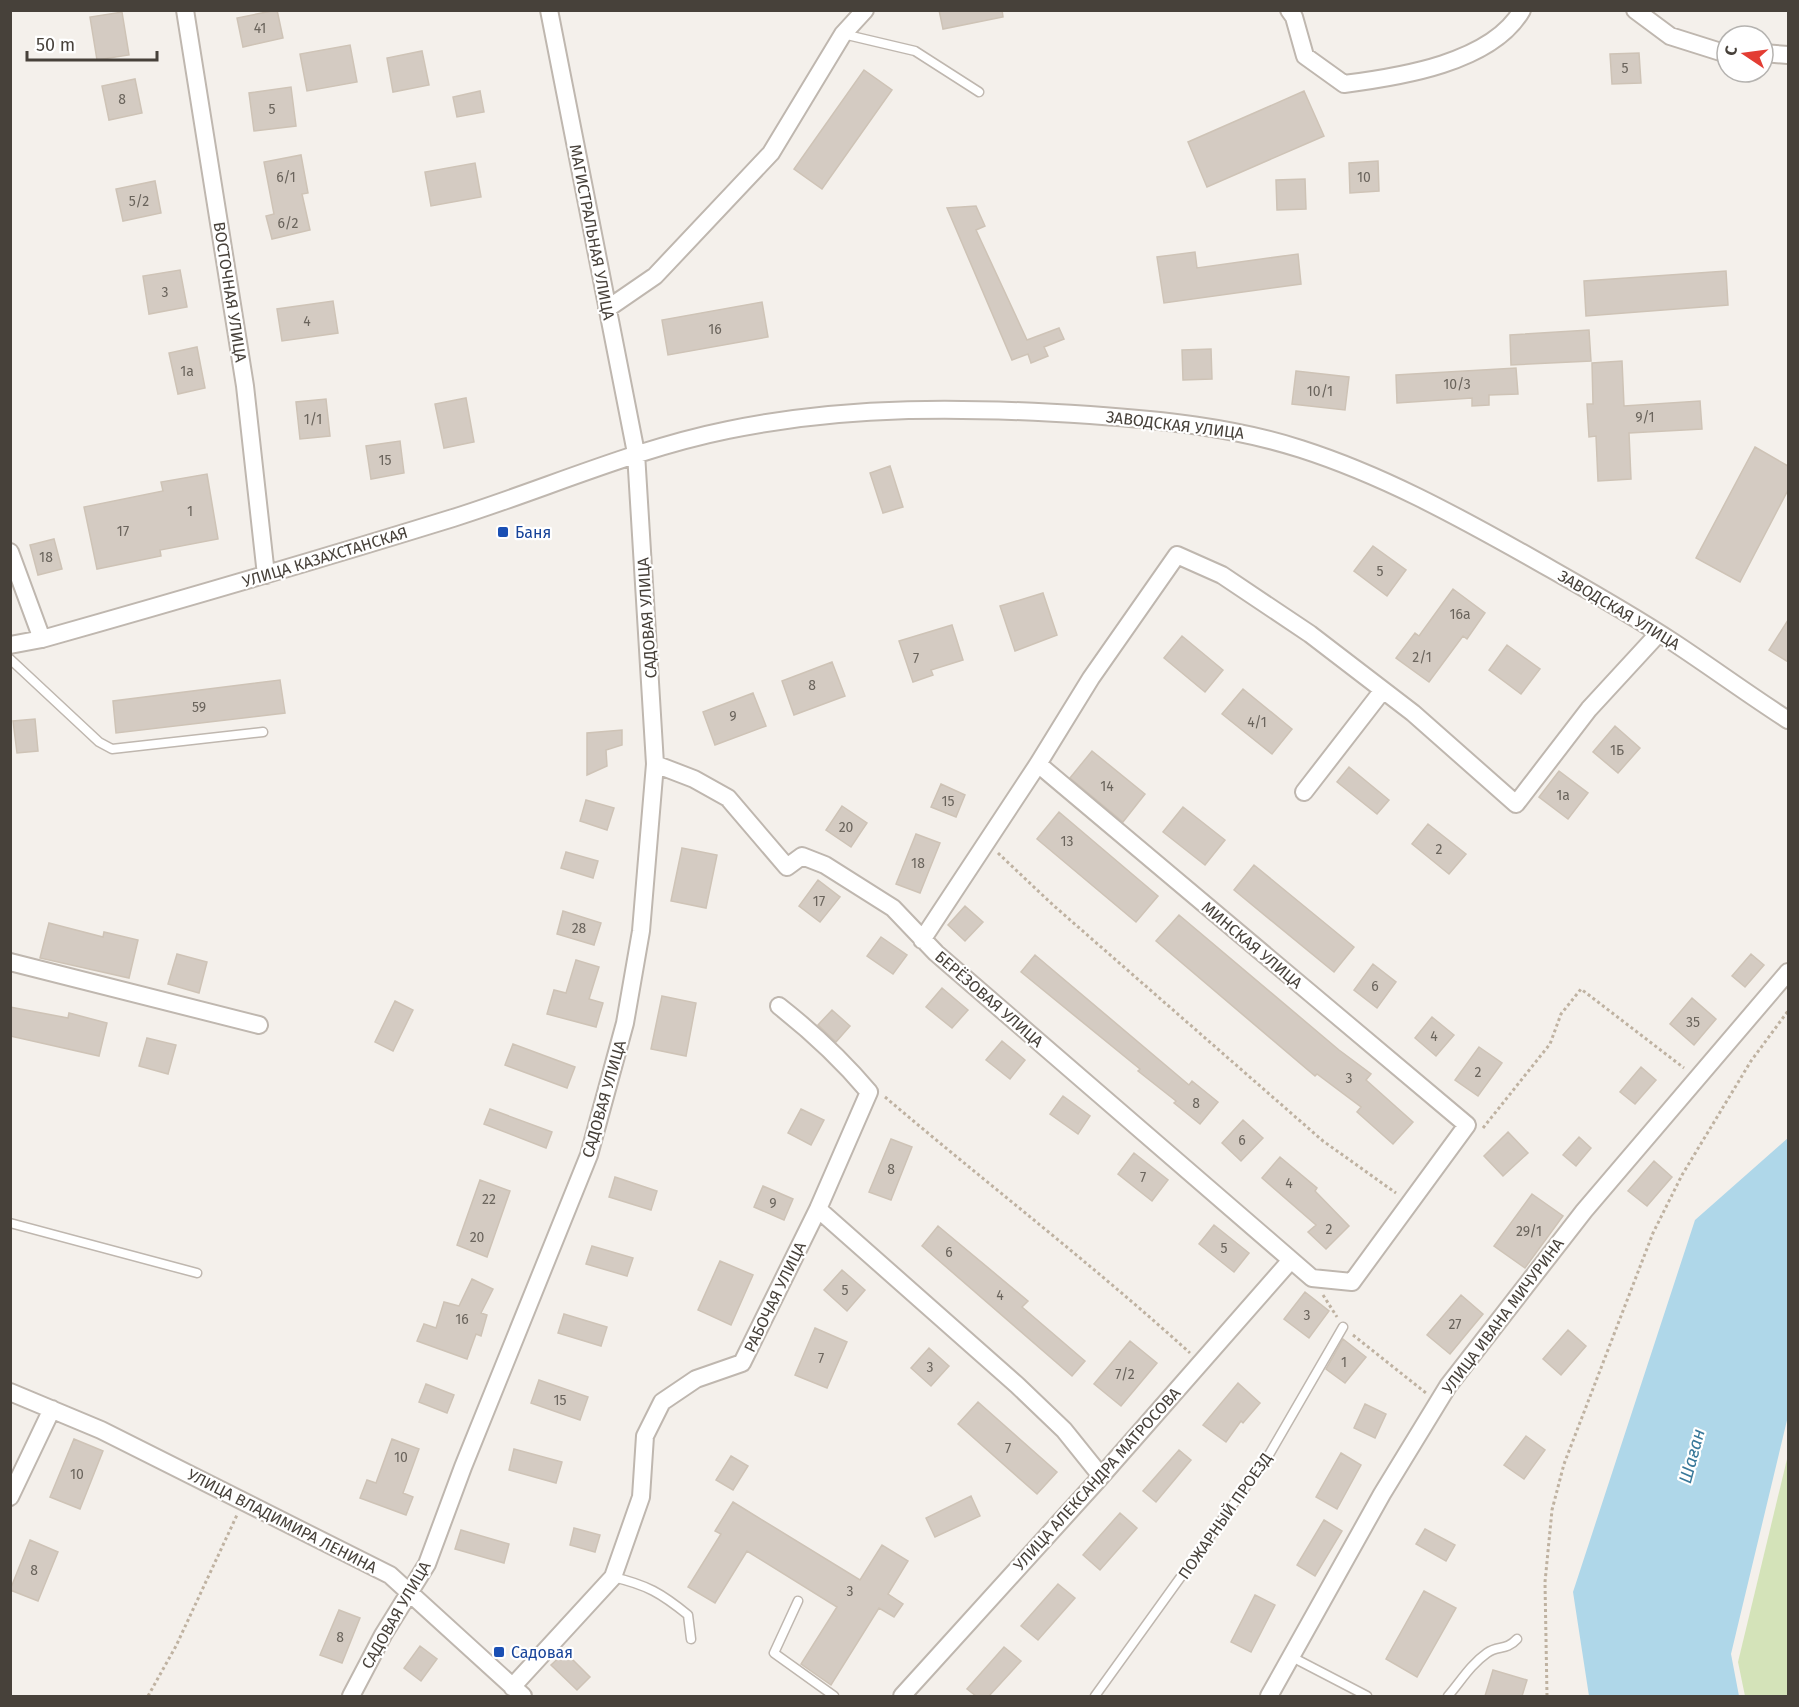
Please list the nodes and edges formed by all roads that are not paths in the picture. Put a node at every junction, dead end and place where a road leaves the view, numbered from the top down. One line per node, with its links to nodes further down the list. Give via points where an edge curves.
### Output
1 (185, 10): 13 (street, ВОСТОЧНАЯ УЛИЦА, via 244,386)
2 (549, 10): 10 (street, МАГИСТРАЛЬНАЯ УЛИЦА)
3 (865, 10): 7 (street)
4 (1289, 10): 5 (street, via 1305,56 1344,84 1401,77 1486,47)
5 (1522, 10)
6 (1635, 10): 8 (street, via 1670,36)
7 (843, 34): 9 (lane, via 915,51); 10 (street, via 771,153 655,276)
8 (1715, 50)
9 (979, 92)
10 (607, 309): 11 (street, МАГИСТРАЛЬНАЯ УЛИЦА)
11 (636, 453): 13 (street, УЛИЦА КАЗАХСТАНСКАЯ, via 462,515); 14 (street, ЗАВОДСКАЯ УЛИЦА, via 725,430 873,409 1046,412 1197,425 1258,436 1391,483); 21 (street, САДОВАЯ УЛИЦА)
12 (10, 552): 15 (street)
13 (266, 575): 15 (street, УЛИЦА КАЗАХСТАНСКАЯ)
14 (1659, 633): 18 (street, via 1589,709 1516,804); 19 (street, ЗАВОДСКАЯ УЛИЦА)
15 (42, 639): 16 (street, УЛИЦА КАЗАХСТАНСКАЯ)
16 (10, 645)
17 (10, 659): 20 (lane, via 99,742 112,749)
18 (1383, 690): 22 (street, via 1310,634 1222,575 1177,555 1091,678); 23 (street)
19 (1788, 720)
20 (263, 732)
21 (655, 764): 24 (street, БЕРЁЗОВАЯ УЛИЦА, via 728,798 787,867 802,856 825,865 893,908); 40 (street, САДОВАЯ УЛИЦА, via 641,931 625,1023 595,1136 427,1564)
22 (1038, 764): 24 (street); 33 (street, МИНСКАЯ УЛИЦА, via 1467,1125 1352,1281)
23 (1304, 792)
24 (922, 940): 31 (street, БЕРЁЗОВАЯ УЛИЦА)
25 (10, 962): 28 (street)
26 (1788, 972): 44 (street, УЛИЦА ИВАНА МИЧУРИНА, via 1584,1211 1438,1402)
27 (779, 1006): 29 (street, РАБОЧАЯ УЛИЦА, via 838,1056 869,1092)
28 (259, 1025)
29 (818, 1209): 37 (street, via 1017,1385 1064,1430); 39 (street, РАБОЧАЯ УЛИЦА, via 742,1363 696,1379 662,1402 645,1437 641,1497)
30 (10, 1223): 32 (lane)
31 (1291, 1260): 33 (street, БЕРЁЗОВАЯ УЛИЦА); 37 (street, УЛИЦА АЛЕКСАНДРА МАТРОСОВА)
32 (197, 1273)
33 (1312, 1278)
34 (1343, 1327): 49 (lane, ПОЖАРНЫЙ ПРОЕЗД, via 1269,1453)
35 (10, 1392): 36 (street, УЛИЦА ВЛАДИМИРА ЛЕНИНА)
36 (52, 1409): 38 (street); 40 (street, УЛИЦА ВЛАДИМИРА ЛЕНИНА, via 390,1575)
37 (1101, 1476): 48 (street, УЛИЦА АЛЕКСАНДРА МАТРОСОВА)
38 (10, 1497)
39 (613, 1577): 43 (lane, via 643,1584 675,1604 688,1615); 45 (street, РАБОЧАЯ УЛИЦА)
40 (410, 1593): 45 (street, УЛИЦА ВЛАДИМИРА ЛЕНИНА); 46 (street, САДОВАЯ УЛИЦА)
41 (798, 1601): 47 (lane, via 774,1653)
42 (1517, 1639): 52 (lane, via 1510,1647 1490,1651 1471,1666)
43 (691, 1640)
44 (1290, 1656): 50 (street, УЛИЦА ИВАНА МИЧУРИНА); 51 (lane)
45 (518, 1692)
46 (351, 1696)
47 (834, 1696)
48 (902, 1696)
49 (1095, 1696)
50 (1269, 1696)
51 (1367, 1696)
52 (1448, 1696)

